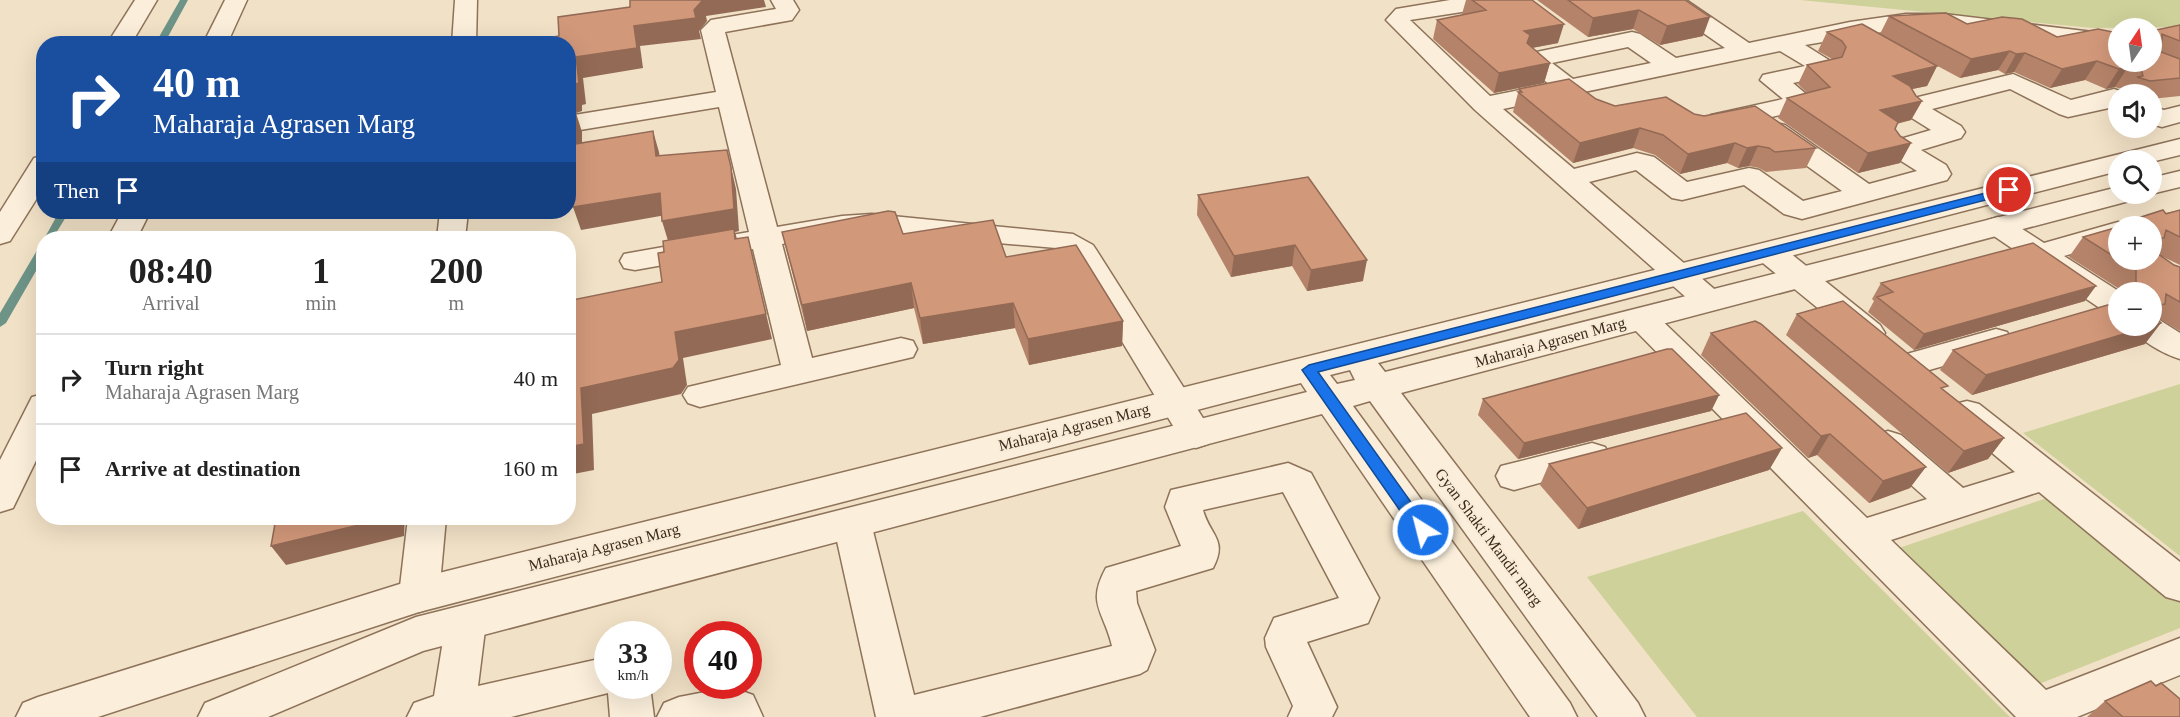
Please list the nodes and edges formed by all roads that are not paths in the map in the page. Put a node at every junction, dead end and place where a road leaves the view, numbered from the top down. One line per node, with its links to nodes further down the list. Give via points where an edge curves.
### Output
1 (146, 0): 8 (street)
2 (236, 0): 9 (street)
3 (466, 0): 10 (street)
4 (782, 0): 19 (street, via 788,10 784,15 713,28)
5 (1494, 0): 21 (street, via 1404,15 1397,20)
6 (1671, 0): 14 (street)
7 (1850, 29): 11 (street); 12 (street, via 1906,21 1944,21); 13 (street)
8 (124, 36)
9 (219, 36)
10 (464, 36)
11 (1784, 43): 14 (street); 24 (street, via 1823,69 1773,79 1774,84 1801,103)
12 (2108, 43)
13 (1881, 46)
14 (1745, 51): 15 (street)
15 (1672, 66): 17 (street); 17 (street, via 1634,39 1575,41 1535,60)
16 (1932, 75): 18 (street)
17 (1569, 87): 21 (street); 22 (street)
18 (1963, 93): 20 (street, via 2013,81 2068,108); 35 (street, via 1914,106 1952,132 1899,146 1936,174)
19 (730, 97): 26 (street); 40 (street)
20 (2108, 98)
21 (1484, 105): 32 (street)
22 (1592, 107)
23 (2180, 114): 25 (street)
24 (1753, 115): 27 (street); 35 (street)
25 (2162, 119)
26 (576, 123)
27 (1698, 125)
28 (2180, 147): 29 (street)
29 (2162, 151)
30 (2108, 166): 41 (street, Maharaja Agrasen Marg)
31 (36, 177): 38 (street)
32 (1568, 178): 35 (street, via 1640,161 1682,192 1751,176 1799,210); 44 (street)
33 (2180, 179): 34 (street)
34 (2162, 183)
35 (1864, 194)
36 (2108, 198): 37 (street, Maharaja Agrasen Marg)
37 (1998, 226): 42 (street); 45 (street, Maharaja Agrasen Marg)
38 (0, 235)
39 (2108, 236): 42 (street)
40 (765, 238): 43 (street); 58 (street); 61 (street, via 872,223 1050,238 1073,244 1082,251)
41 (1769, 252): 44 (street, Maharaja Agrasen Marg); 45 (street)
42 (2039, 254): 46 (street)
43 (635, 261)
44 (1678, 274): 47 (street); 55 (street, Maharaja Agrasen Marg)
45 (1800, 277): 47 (street, Maharaja Agrasen Marg); 56 (street)
46 (2108, 300)
47 (1709, 301): 50 (street, Maharaja Agrasen Marg)
48 (2108, 308): 49 (street)
49 (2083, 315)
50 (1641, 318): 59 (street, Maharaja Agrasen Marg); 73 (street, via 1725,422)
51 (2028, 330): 56 (street)
52 (2162, 336): 53 (street)
53 (2180, 348)
54 (901, 349): 58 (street)
55 (1356, 358): 57 (street, Maharaja Agrasen Marg); 59 (street, Gyan Shakti Mandir marg)
56 (1908, 365): 68 (street)
57 (1309, 370): 61 (street, Maharaja Agrasen Marg); 62 (street)
58 (799, 372): 60 (street)
59 (1378, 388): 62 (street, Maharaja Agrasen Marg); 93 (street, Gyan Shakti Mandir marg)
60 (700, 395)
61 (1177, 400): 65 (street); 75 (street, Maharaja Agrasen Marg)
62 (1330, 400): 65 (street, Maharaja Agrasen Marg); 92 (street)
63 (36, 423): 69 (street)
64 (1869, 427): 70 (street)
65 (1196, 435): 71 (street, Maharaja Agrasen Marg)
66 (1628, 447): 67 (street)
67 (1514, 476)
68 (2045, 476): 70 (street); 74 (street)
69 (0, 498)
70 (1957, 504): 73 (street)
71 (852, 523): 76 (street, Maharaja Agrasen Marg); 89 (street)
72 (426, 525): 75 (street)
73 (1860, 535): 82 (street)
74 (2180, 585)
75 (419, 595): 84 (street, Maharaja Agrasen Marg)
76 (466, 622): 83 (street); 85 (street, Maharaja Agrasen Marg, via 416,635)
77 (2180, 656): 78 (street)
78 (2140, 672): 81 (street); 82 (street)
79 (594, 678): 83 (street)
80 (630, 699): 86 (street)
81 (2172, 699)
82 (2042, 714)
83 (444, 715)
84 (38, 717)
85 (220, 717)
86 (632, 717)
87 (679, 717): 88 (street, via 731,705)
88 (741, 717)
89 (898, 717)
90 (905, 717): 91 (street, via 1132,657 1134,650 1114,596 1115,585 1120,579 1199,557 1201,549 1182,509 1184,500 1288,477 1298,483 1359,598 1354,610 1289,630 1287,647 1315,707)
91 (1310, 717)
92 (1555, 717)
93 (1623, 717)

